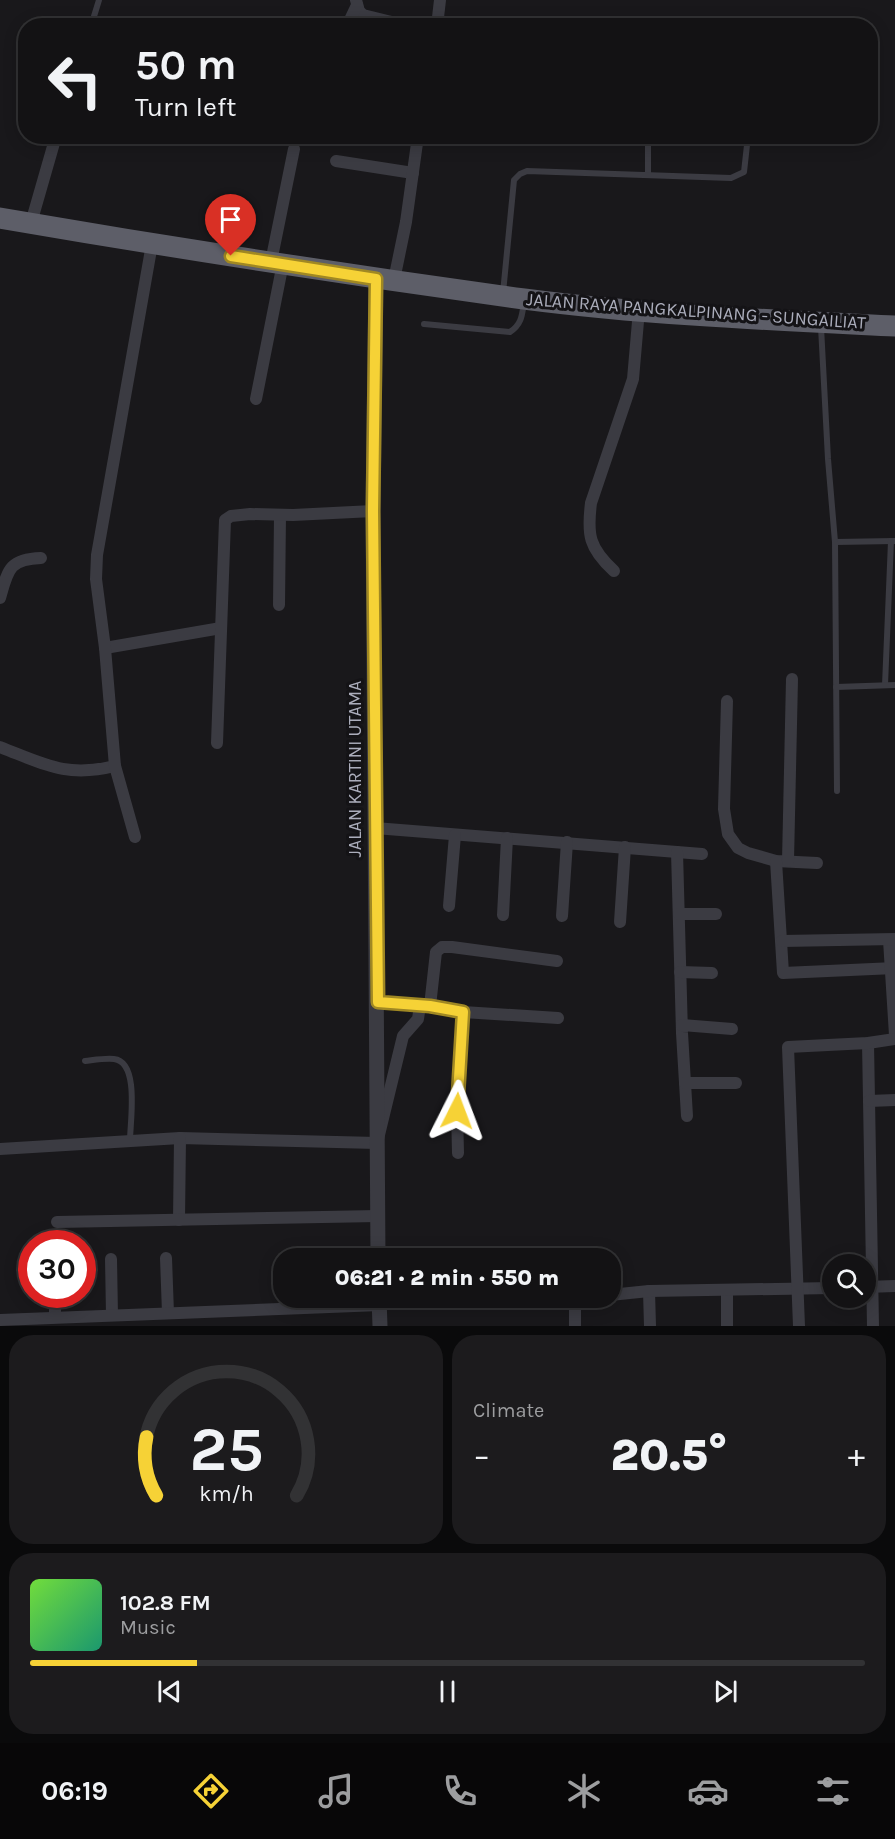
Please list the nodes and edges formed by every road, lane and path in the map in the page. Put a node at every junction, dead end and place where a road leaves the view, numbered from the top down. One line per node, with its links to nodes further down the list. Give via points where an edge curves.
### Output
1 (99, 0): 4 (lane)
2 (440, 0): 7 (street)
3 (357, 3): 5 (street); 6 (street, via 363,15)
4 (93, 18)
5 (350, 18)
6 (375, 18)
7 (437, 18)
8 (54, 144): 17 (street)
9 (417, 144): 14 (street)
10 (648, 144): 15 (lane)
11 (747, 144): 15 (lane, via 744,172 731,178)
12 (294, 149): 19 (street)
13 (336, 161): 14 (street)
14 (413, 173): 20 (street, via 406,222)
15 (648, 174): 21 (lane, via 519,174 514,180)
16 (0, 218): 17 (highway, JALAN RAYA PANGKALPINANG - SUNGAILIAT)
17 (31, 223): 18 (highway, JALAN RAYA PANGKALPINANG - SUNGAILIAT)
18 (152, 244): 19 (highway, JALAN RAYA PANGKALPINANG - SUNGAILIAT); 37 (street, via 97,555 96,579)
19 (277, 262): 20 (highway, JALAN RAYA PANGKALPINANG - SUNGAILIAT); 27 (street)
20 (385, 280): 21 (highway, JALAN RAYA PANGKALPINANG - SUNGAILIAT); 28 (street, JALAN KARTINI UTAMA)
21 (503, 295): 22 (highway, JALAN RAYA PANGKALPINANG - SUNGAILIAT)
22 (525, 299): 23 (highway, JALAN RAYA PANGKALPINANG - SUNGAILIAT); 25 (lane, via 521,321 510,332)
23 (639, 310): 24 (highway, JALAN RAYA PANGKALPINANG - SUNGAILIAT); 33 (street, via 633,379 589,519 592,546)
24 (821, 322): 26 (highway, JALAN RAYA PANGKALPINANG - SUNGAILIAT); 31 (lane)
25 (424, 324)
26 (895, 326)
27 (256, 399)
28 (373, 511): 29 (street); 47 (street, JALAN KARTINI UTAMA)
29 (279, 515): 35 (street); 36 (street, via 231,516 225,520)
30 (893, 541): 31 (lane); 39 (lane)
31 (835, 542): 41 (lane)
32 (41, 558): 34 (street, via 17,562)
33 (614, 571)
34 (0, 598)
35 (279, 606)
36 (221, 628): 37 (street); 43 (street)
37 (105, 648): 45 (street)
38 (792, 679): 55 (street)
39 (885, 685): 40 (lane); 41 (lane)
40 (895, 685)
41 (836, 687): 46 (lane)
42 (727, 700): 55 (street, via 724,809 728,834 738,848 748,853)
43 (217, 743)
44 (0, 747): 45 (street, via 62,770)
45 (115, 766): 49 (street)
46 (837, 791)
47 (375, 828): 48 (street); 69 (street, JALAN KARTINI UTAMA)
48 (456, 835): 50 (street); 57 (street)
49 (135, 837)
50 (507, 838): 51 (street); 60 (street)
51 (567, 842): 52 (street); 61 (street)
52 (625, 847): 53 (street); 62 (street)
53 (677, 852): 54 (street); 58 (street)
54 (702, 854)
55 (782, 861): 56 (street); 64 (street)
56 (818, 863)
57 (449, 906)
58 (679, 914): 59 (street); 67 (street)
59 (716, 914)
60 (503, 915)
61 (562, 916)
62 (620, 922)
63 (892, 939): 64 (street); 66 (street)
64 (782, 940): 66 (street, via 783,973)
65 (557, 961): 70 (street, via 452,946 439,948)
66 (893, 968): 75 (street)
67 (680, 972): 68 (street); 73 (street)
68 (712, 973)
69 (378, 1002): 70 (street); 85 (street, JALAN KARTINI UTAMA)
70 (425, 1005): 71 (street); 85 (street, via 403,1036)
71 (463, 1012): 72 (street); 87 (street)
72 (558, 1018)
73 (682, 1024): 74 (street); 78 (street)
74 (732, 1029)
75 (895, 1037): 76 (street)
76 (868, 1043): 81 (street); 98 (street, via 788,1047)
77 (85, 1061): 84 (lane, via 116,1058 128,1067)
78 (685, 1083): 79 (street); 82 (street)
79 (736, 1083)
80 (895, 1100): 81 (street)
81 (869, 1101): 92 (street)
82 (687, 1116)
83 (180, 1138): 84 (street); 85 (street); 89 (street)
84 (130, 1142): 86 (street)
85 (377, 1143): 88 (street, JALAN KARTINI UTAMA)
86 (0, 1149)
87 (458, 1153)
88 (378, 1216): 89 (street); 91 (street, JALAN KARTINI UTAMA)
89 (179, 1220): 90 (street)
90 (57, 1222)
91 (378, 1248)
92 (869, 1254)
93 (166, 1258): 107 (street)
94 (111, 1259): 108 (street)
95 (895, 1286): 96 (street)
96 (876, 1287)
97 (822, 1288): 98 (street)
98 (797, 1289): 99 (street); 115 (street)
99 (727, 1290): 100 (street); 114 (street)
100 (649, 1291): 101 (street); 113 (street)
101 (621, 1294)
102 (273, 1307): 107 (street)
103 (55, 1308): 109 (street)
104 (380, 1308): 111 (street)
105 (574, 1308): 112 (street)
106 (871, 1308): 116 (street)
107 (168, 1313): 108 (street)
108 (112, 1315): 109 (street)
109 (55, 1317): 110 (street)
110 (0, 1320)
111 (380, 1326)
112 (575, 1326)
113 (650, 1326)
114 (727, 1326)
115 (799, 1326)
116 (873, 1326)

